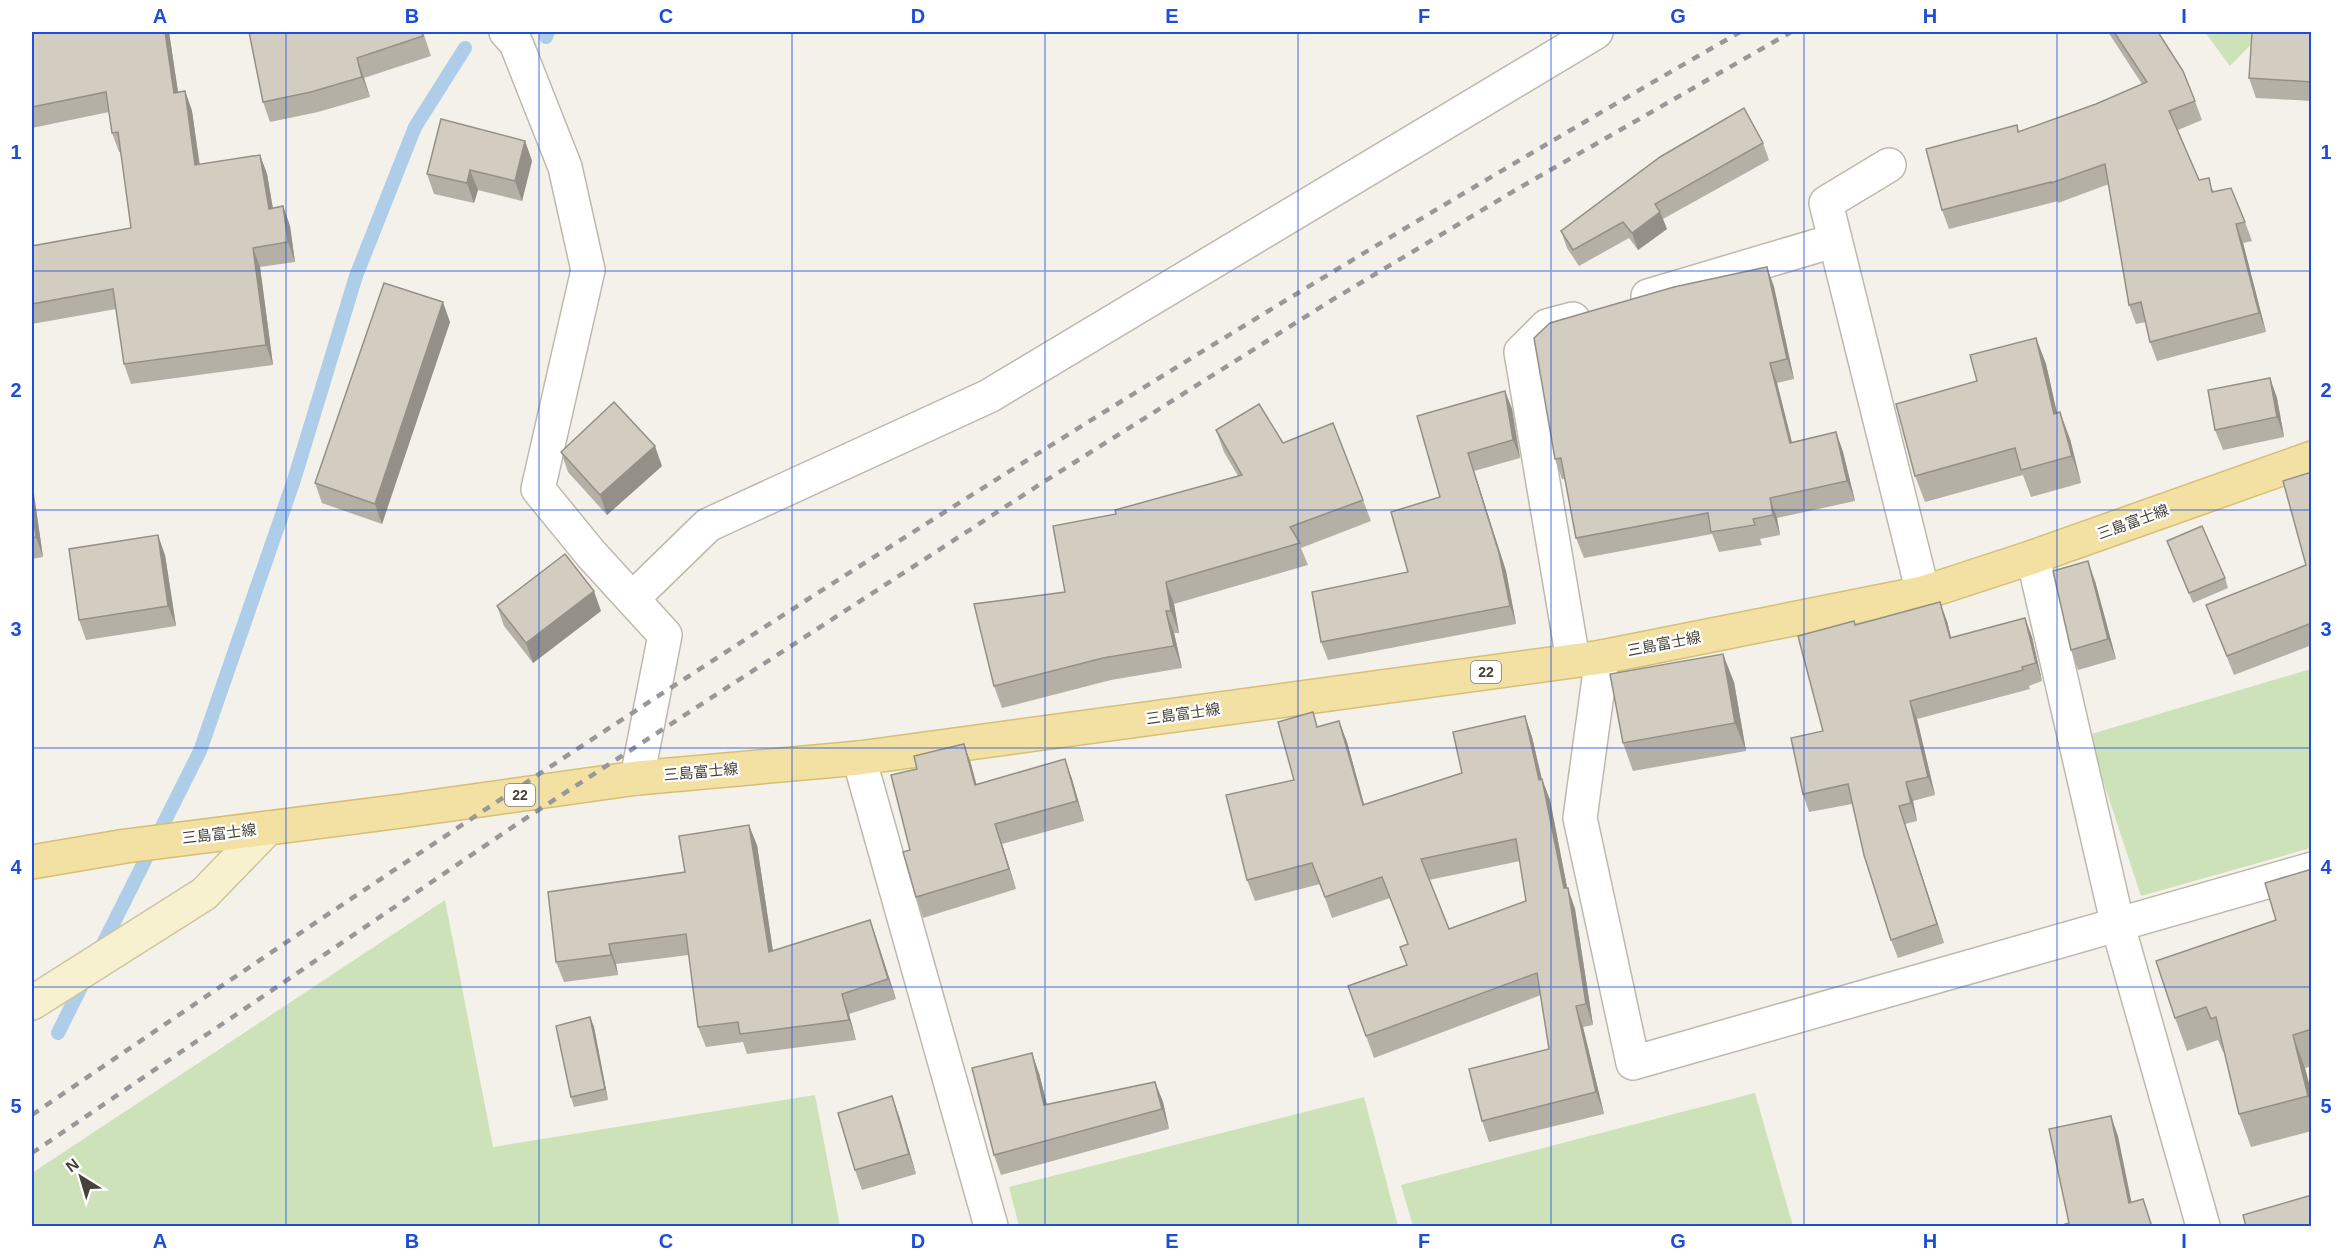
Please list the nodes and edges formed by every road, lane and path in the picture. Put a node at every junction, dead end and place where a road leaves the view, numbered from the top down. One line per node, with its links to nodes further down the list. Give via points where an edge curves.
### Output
1 (1596, 32): 8 (street, via 989,396 708,525)
2 (514, 35): 8 (street, via 565,167 588,270 537,489)
3 (1889, 165): 4 (street, via 1826,203)
4 (1833, 241): 7 (street); 9 (street, via 1547,326 1521,352)
5 (2312, 458): 6 (main road, 三島富士線 / 22)
6 (2033, 557): 7 (main road, 三島富士線 / 22); 15 (street)
7 (1923, 593): 9 (main road, 三島富士線 / 22)
8 (632, 599): 11 (street, via 665,635)
9 (1587, 658): 10 (main road, 三島富士線 / 22); 15 (street, via 1580,818 1633,1063)
10 (859, 758): 11 (main road, 三島富士線 / 22); 17 (street)
11 (638, 778): 12 (main road, 三島富士線 / 22)
12 (268, 828): 13 (main road, 三島富士線 / 22); 16 (street, via 204,894)
13 (32, 862)
14 (2312, 869): 15 (street)
15 (2118, 926): 18 (street)
16 (32, 1003)
17 (991, 1227)
18 (2203, 1227)

